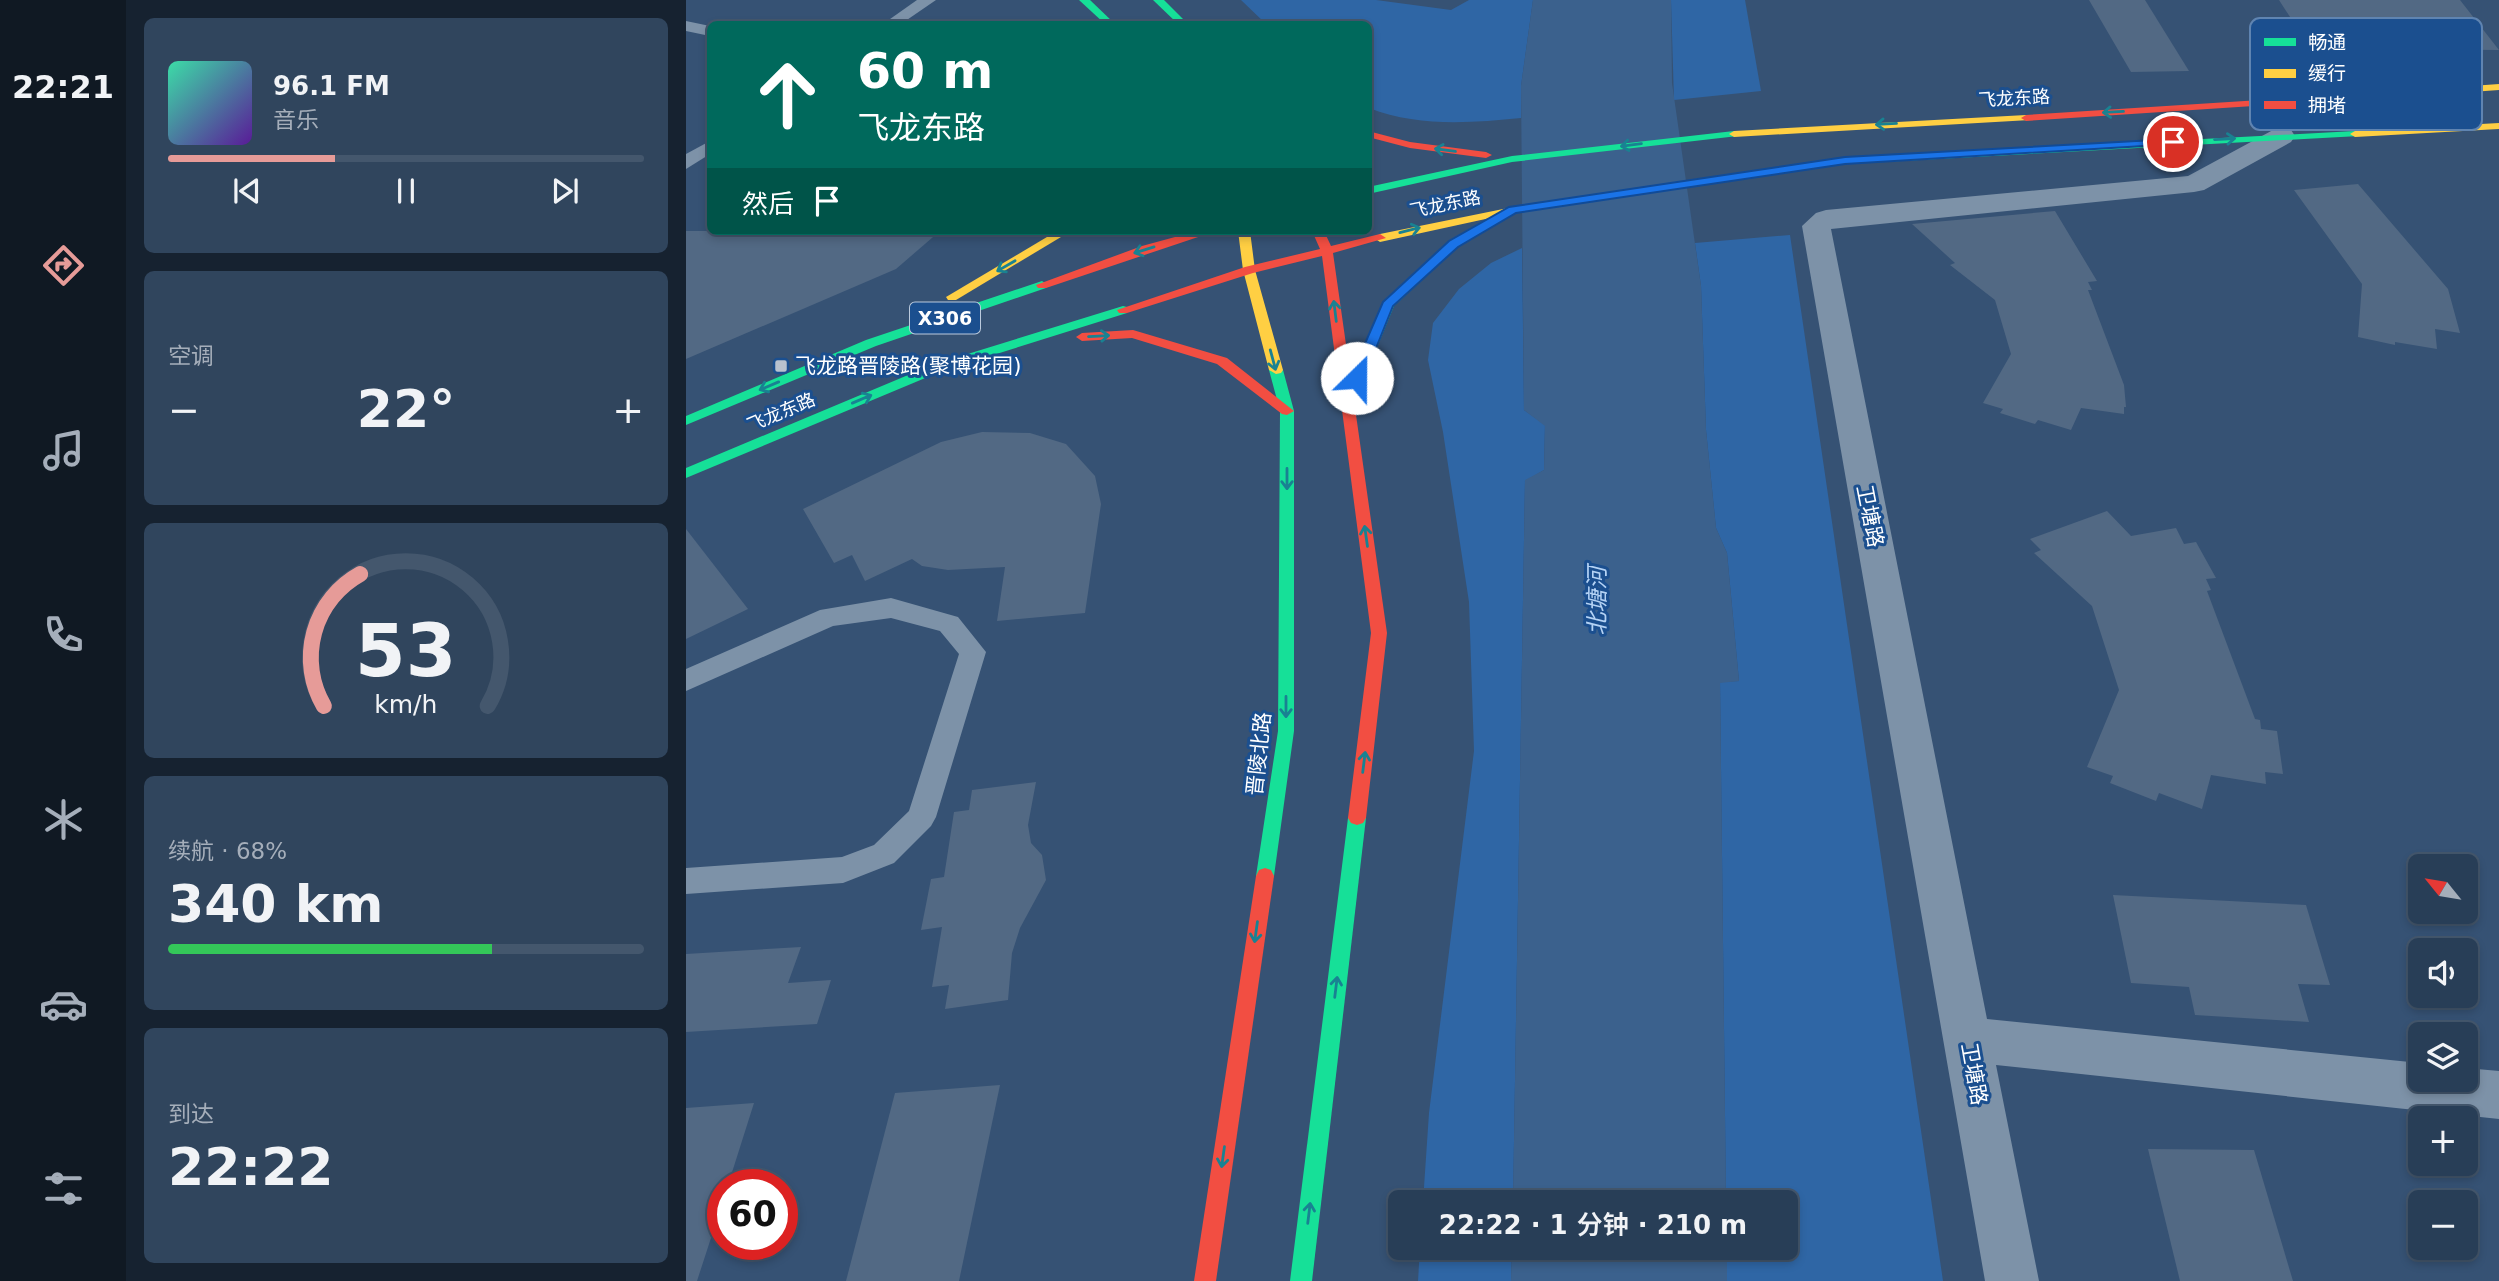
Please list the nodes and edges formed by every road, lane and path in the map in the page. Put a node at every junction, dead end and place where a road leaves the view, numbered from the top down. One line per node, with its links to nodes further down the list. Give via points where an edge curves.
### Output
1 (928, 0): 4 (lane)
2 (1084, 0): 5 (main road)
3 (1158, 0): 6 (main road)
4 (896, 21)
5 (1107, 21)
6 (1180, 21)
7 (686, 26): 8 (lane)
8 (707, 30)
9 (2250, 105): 14 (main road, 飞龙东路, one-way to 14, via 1699,136)
10 (2412, 130): 12 (main road, 飞龙东路)
11 (1372, 135): 14 (main road, one-way to 11)
12 (2282, 136): 17 (main road, 飞龙东路, one-way to 12, via 1845,161); 32 (street, 卫塘路, via 2194,184 1826,219 1816,226)
13 (707, 148): 15 (lane)
14 (1512, 159): 16 (main road, 飞龙东路)
15 (686, 163)
16 (1372, 190)
17 (1513, 209): 22 (main road, 飞龙东路 / X306, one-way to 17); 26 (main road, via 1454,244 1388,304)
18 (1058, 235): 24 (main road, one-way to 24)
19 (1196, 235): 24 (main road, 飞龙东路 / X306, one-way to 24)
20 (1245, 235): 23 (main road, 晋陵北路)
21 (1320, 235): 22 (main road)
22 (1327, 251): 23 (main road, 飞龙东路 / X306); 26 (main road, one-way to 22)
23 (1249, 270): 25 (main road, 飞龙东路 / X306); 27 (main road, 晋陵北路, one-way to 27)
24 (872, 343): 28 (main road, 飞龙东路 / X306, one-way to 28)
25 (937, 368): 27 (main road, one-way to 27, via 1066,337 1133,334 1222,361); 29 (main road, 飞龙东路 / X306, one-way to 25)
26 (1347, 402): 35 (main road, one-way to 26, via 1379,633)
27 (1287, 411): 34 (main road, 晋陵北路, one-way to 34, via 1286,731)
28 (686, 421)
29 (686, 473)
30 (686, 681): 31 (lane, via 828,617 891,608 949,624 973,652 921,817 884,854 843,870)
31 (686, 881)
32 (1967, 1039): 33 (street); 36 (street, 卫塘路)
33 (2499, 1095)
34 (1205, 1281)
35 (1301, 1281)
36 (2012, 1281)

